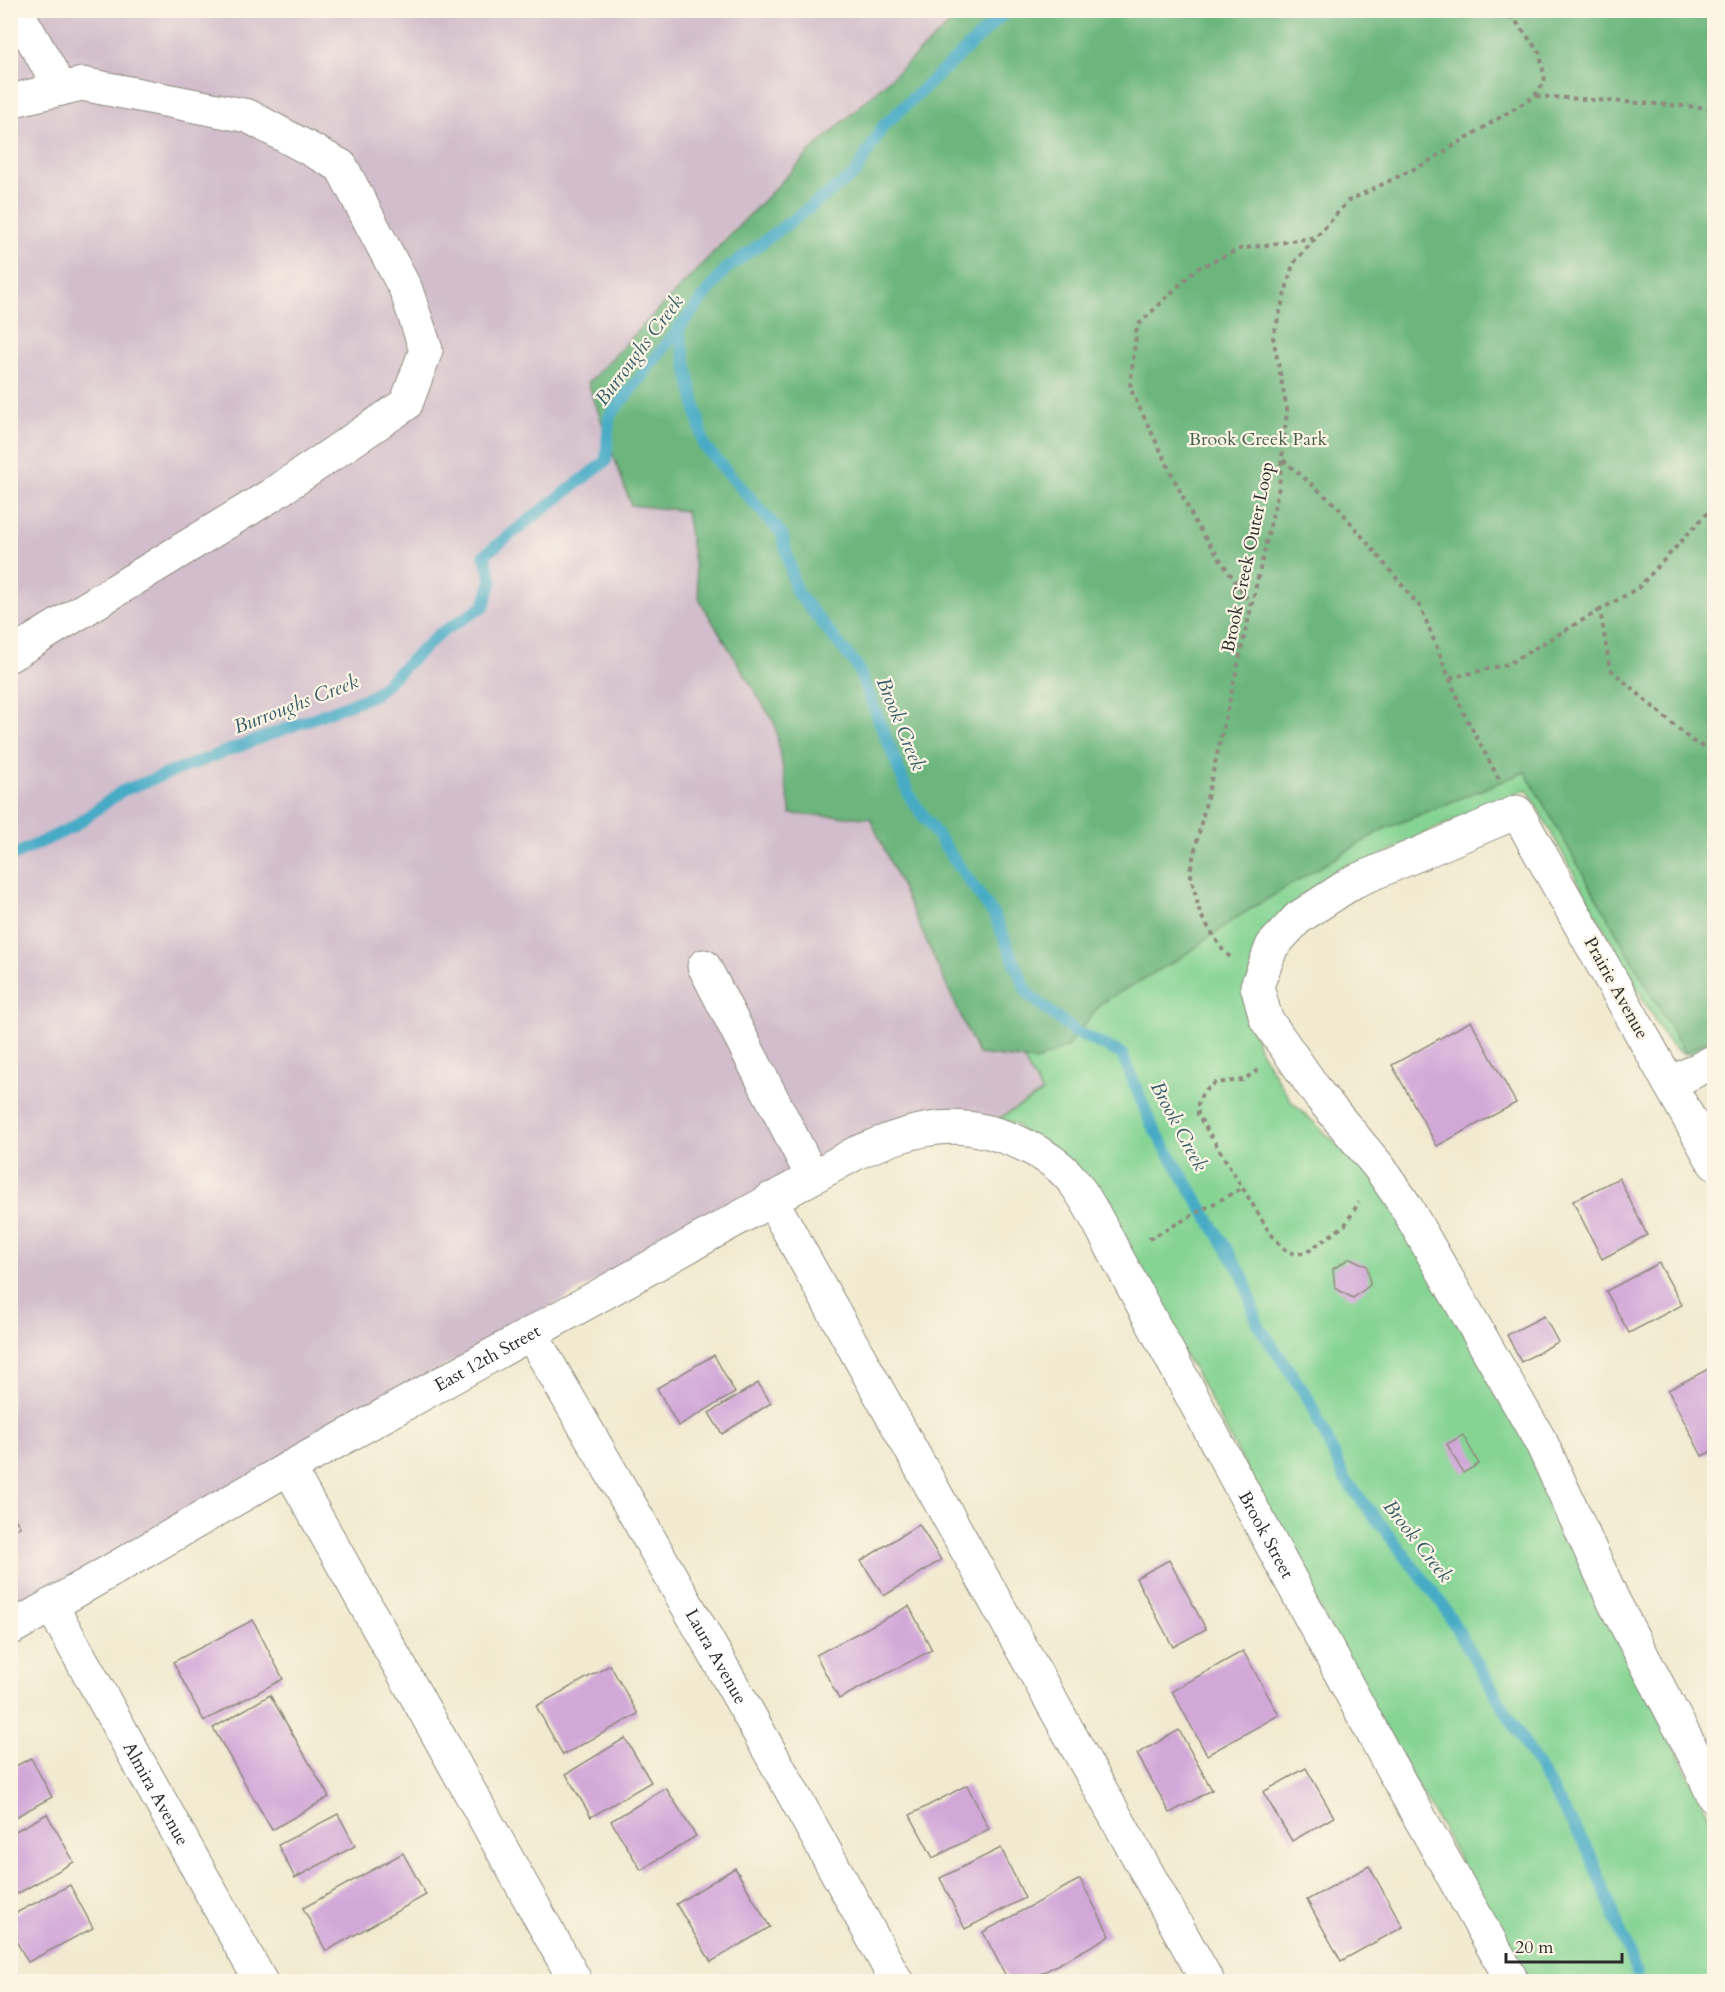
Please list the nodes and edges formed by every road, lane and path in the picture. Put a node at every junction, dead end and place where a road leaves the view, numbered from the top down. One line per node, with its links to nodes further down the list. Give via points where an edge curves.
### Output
1 (16, 10): 3 (street)
2 (1497, 10): 4 (path, via 1514,19 1540,53 1545,81)
3 (61, 89): 5 (street); 12 (street, via 82,84 248,116 341,166 406,290 426,350 406,404 270,496)
4 (1535, 96): 6 (path); 7 (path, Brook Creek Outer Loop, via 1424,164 1347,201)
5 (10, 101)
6 (1714, 108)
7 (1317, 237): 8 (path, Brook Creek Outer Loop, via 1293,264 1274,338 1287,410); 10 (path, via 1240,249 1196,269 1137,326 1130,388 1196,524)
8 (1282, 459): 10 (path, Brook Creek Outer Loop); 13 (path, via 1337,506 1421,608)
9 (1714, 506): 11 (path, via 1638,588)
10 (1252, 606): 17 (path, Brook Creek Outer Loop, via 1190,871 1200,914 1222,949)
11 (1600, 610): 13 (path, via 1508,664); 14 (path, via 1610,669 1692,741)
12 (10, 655)
13 (1450, 678): 15 (path, via 1463,712)
14 (1714, 752)
15 (1517, 812): 17 (street, via 1353,882 1298,918 1272,946); 20 (street, Prairie Avenue)
16 (704, 966): 24 (street)
17 (1257, 986): 18 (street, via 1266,1019)
18 (1288, 1050): 23 (street, via 1319,1095); 25 (path, via 1243,1080 1215,1083 1203,1092 1198,1103 1198,1115)
19 (1714, 1061): 20 (street)
20 (1670, 1084): 22 (street, Prairie Avenue)
21 (979, 1129): 24 (street, East 12th Street, via 948,1126 893,1137); 37 (street, Brook Street, via 1034,1150 1056,1164 1076,1185 1390,1765)
22 (1714, 1163)
23 (1379, 1167): 25 (path, via 1345,1225 1307,1252 1296,1254 1286,1251 1270,1233); 32 (street, via 1405,1204 1542,1444 1614,1602)
24 (812, 1176): 26 (street, East 12th Street)
25 (1242, 1188): 27 (path)
26 (771, 1199): 28 (street, East 12th Street); 36 (street)
27 (1169, 1228)
28 (531, 1334): 29 (street, East 12th Street); 35 (street, Laura Avenue, via 634,1509)
29 (289, 1468): 30 (street, East 12th Street); 34 (street)
30 (51, 1605): 31 (street, East 12th Street); 33 (street, Almira Avenue)
31 (10, 1629)
32 (1714, 1797)
33 (261, 1982)
34 (576, 1982)
35 (897, 1982)
36 (1208, 1982)
37 (1513, 1982)

